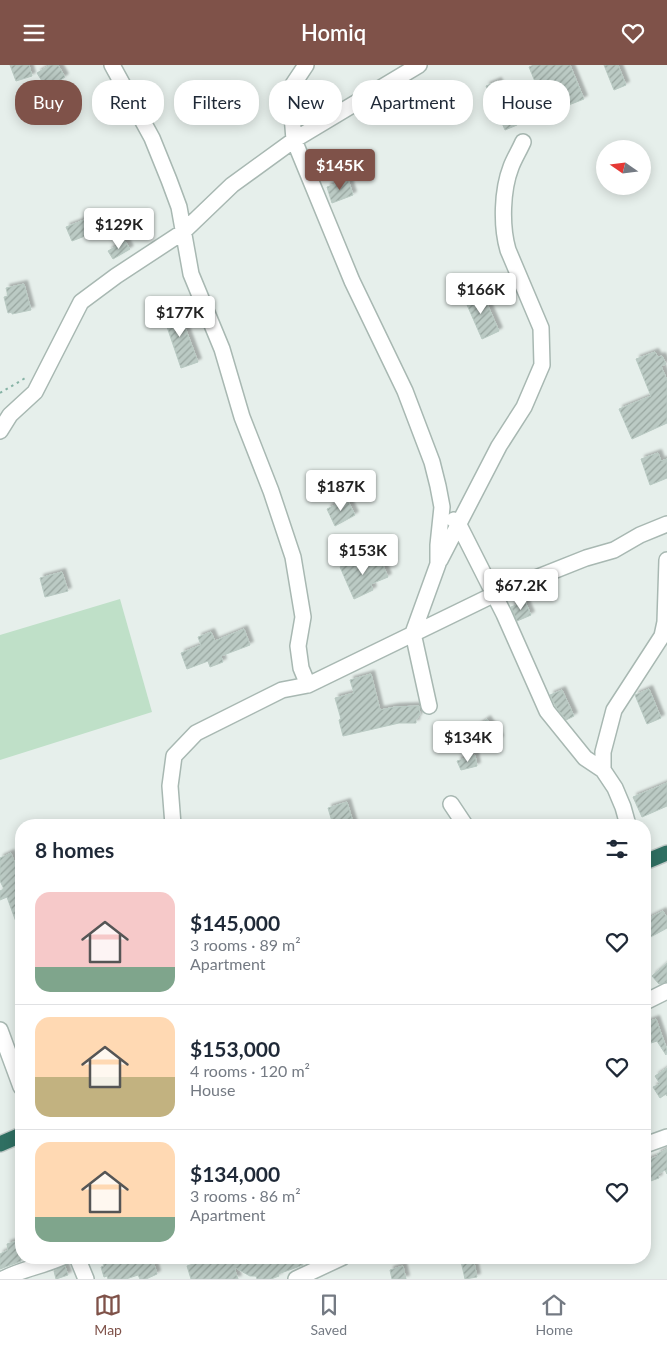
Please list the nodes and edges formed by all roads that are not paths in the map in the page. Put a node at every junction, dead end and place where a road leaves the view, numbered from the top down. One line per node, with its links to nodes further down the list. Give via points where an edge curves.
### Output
1 (112, 65): 6 (street, via 152,138 179,207)
2 (306, 65): 4 (street, via 290,89)
3 (419, 65): 4 (street)
4 (294, 140): 6 (street, via 232,185); 8 (street, via 352,281 405,391 432,462)
5 (523, 142): 9 (street, via 510,169 506,187 504,237 541,328 542,365 524,407)
6 (183, 232): 7 (street, via 81,302 35,392 10,415); 16 (street, via 191,273 222,349 242,417 293,557 303,617 298,646 301,668)
7 (0, 431)
8 (442, 507): 9 (street); 12 (street)
9 (458, 523): 12 (street); 13 (street)
10 (667, 524): 13 (street, via 614,550)
11 (667, 560): 15 (street)
12 (438, 564): 14 (street)
13 (493, 595): 14 (street); 18 (street, via 547,711 585,758)
14 (413, 633): 16 (street); 17 (street)
15 (665, 642): 18 (street, via 614,710 603,752)
16 (308, 685): 20 (street, via 282,690 196,733 174,756 170,786)
17 (429, 706)
18 (603, 770): 22 (street, via 615,788)
19 (451, 804): 21 (street)
20 (173, 819)
21 (460, 819)
22 (626, 819)
23 (667, 853): 24 (highway)
24 (651, 860)
25 (667, 991): 26 (street)
26 (651, 999)
27 (0, 1029): 28 (street)
28 (15, 1070)
29 (667, 1137): 31 (street)
30 (15, 1138): 32 (highway)
31 (651, 1143)
32 (0, 1144)
33 (48, 1264): 36 (street)
34 (80, 1264): 37 (street)
35 (328, 1264): 38 (street)
36 (3, 1279)
37 (86, 1279)
38 (296, 1279)

